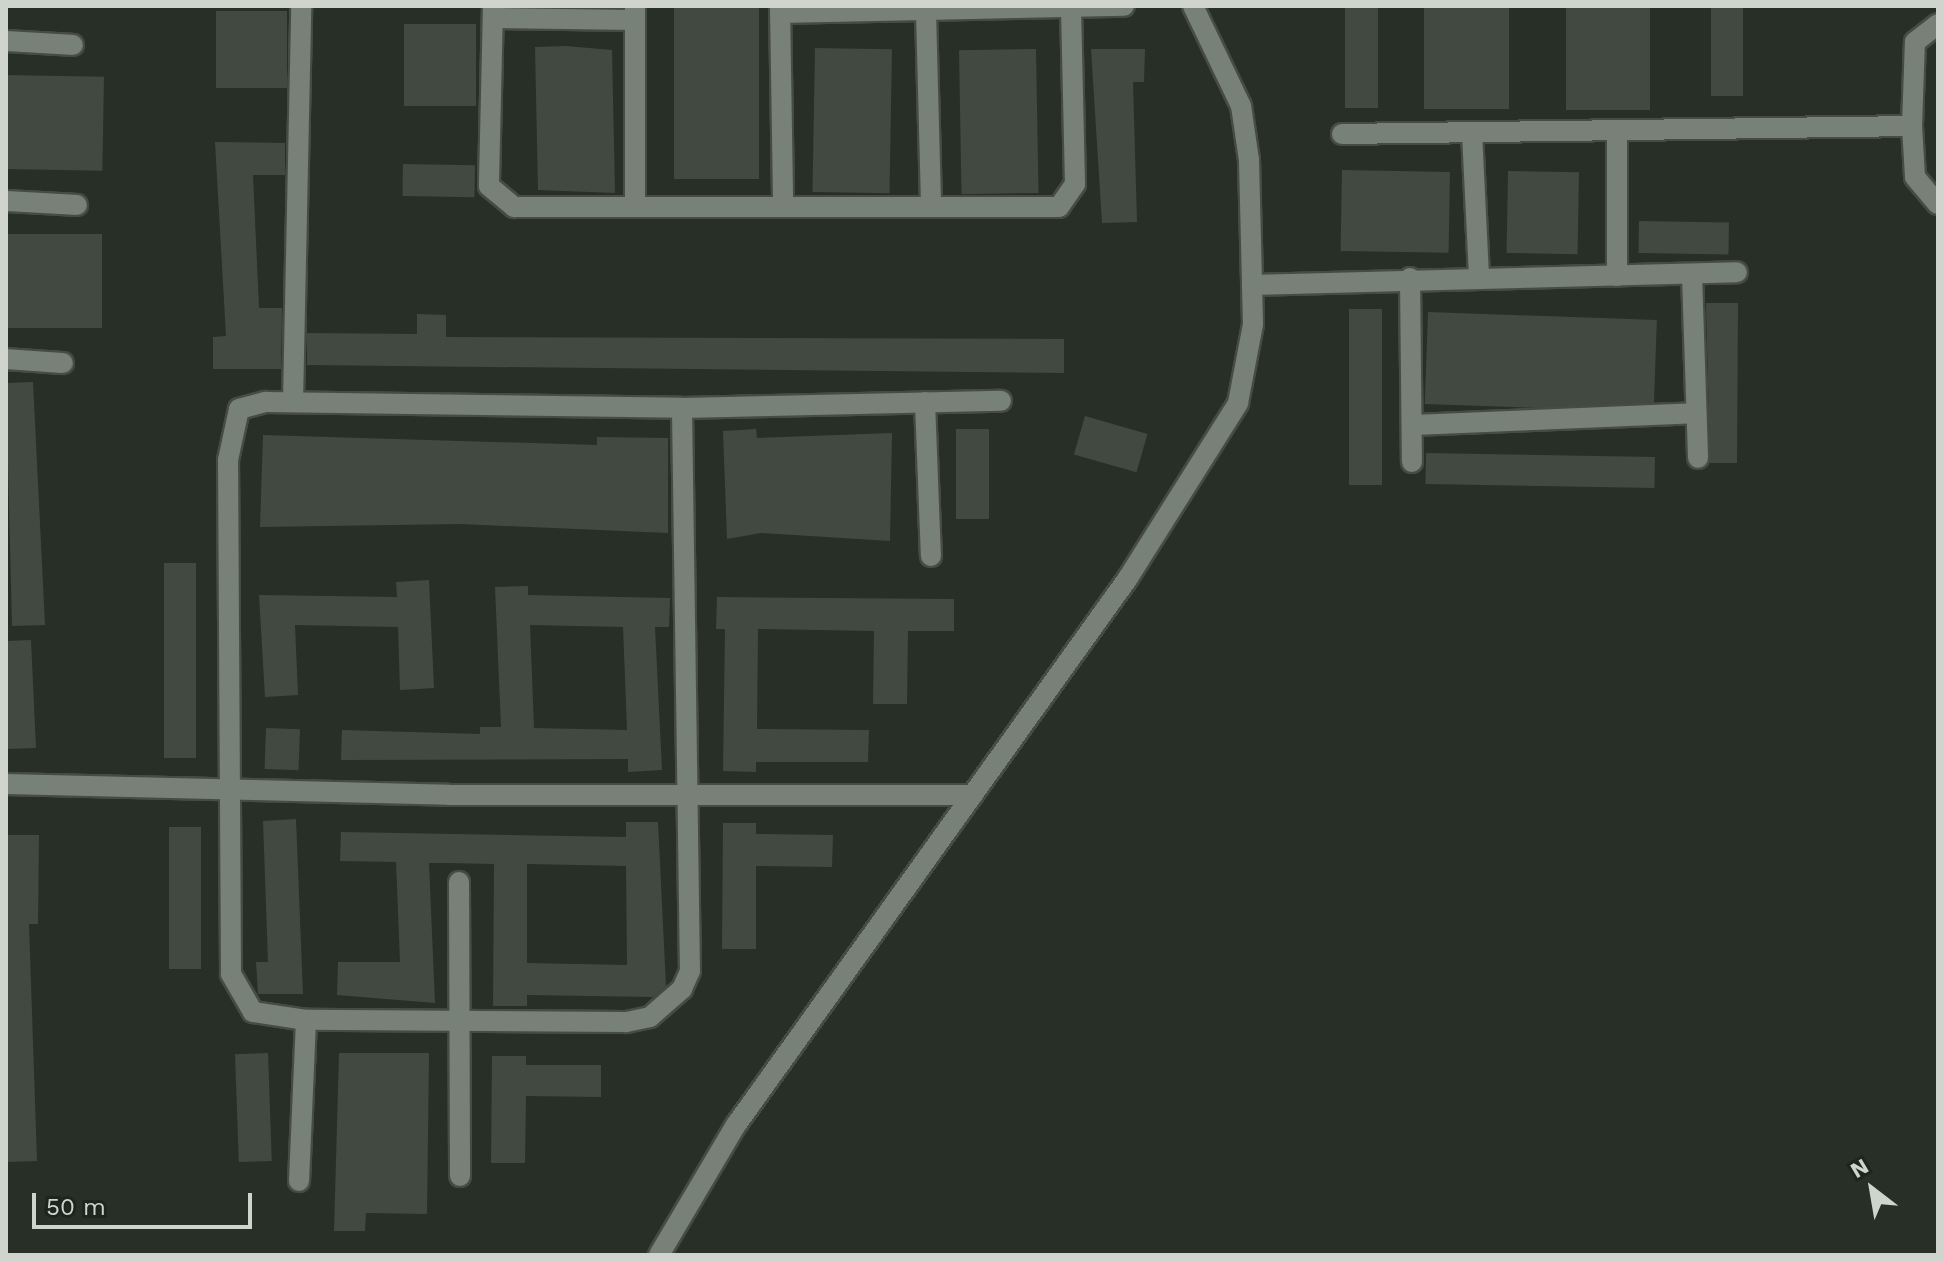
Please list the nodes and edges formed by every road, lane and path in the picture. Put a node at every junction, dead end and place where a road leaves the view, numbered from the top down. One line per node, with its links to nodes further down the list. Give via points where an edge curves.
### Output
1 (301, 6): 31 (street)
2 (1124, 6): 5 (street)
3 (1193, 6): 27 (street, via 1241,106)
4 (780, 10): 7 (street); 20 (street)
5 (1071, 11): 7 (street); 21 (street, via 1072,197 1048,210)
6 (493, 12): 8 (street); 19 (street, via 489,174 494,195 514,207)
7 (926, 12): 21 (street)
8 (635, 13): 19 (street)
9 (1938, 24): 12 (street, via 1915,42)
10 (6, 41): 11 (street)
11 (73, 45)
12 (1912, 126): 13 (street); 17 (street, via 1915,177)
13 (1617, 131): 14 (street); 24 (street)
14 (1472, 133): 15 (street); 25 (street)
15 (1342, 134)
16 (6, 201): 18 (street)
17 (1938, 204)
18 (77, 205)
19 (635, 205): 20 (street)
20 (783, 205): 21 (street)
21 (931, 205)
22 (1737, 272): 23 (street)
23 (1692, 275): 24 (street); 34 (street)
24 (1617, 276): 25 (street)
25 (1479, 277): 26 (street)
26 (1410, 278): 27 (street); 35 (street)
27 (1252, 285): 42 (street, via 1249,362 1214,449)
28 (6, 359): 29 (street)
29 (63, 363)
30 (1001, 401): 32 (street)
31 (293, 402): 33 (street); 40 (street, via 249,403 232,421)
32 (925, 402): 33 (street); 38 (street)
33 (682, 408): 41 (street)
34 (1696, 413): 35 (street); 36 (street)
35 (1412, 425): 37 (street)
36 (1698, 458)
37 (1412, 462)
38 (931, 556)
39 (6, 784): 40 (street)
40 (232, 789): 41 (street); 44 (street, via 235,991 253,1012)
41 (690, 795): 42 (street); 45 (street, via 690,971 666,1005 626,1022)
42 (973, 795): 48 (street, via 736,1125)
43 (459, 882): 45 (street)
44 (306, 1020): 45 (street); 47 (street)
45 (457, 1021): 46 (street)
46 (460, 1176)
47 (299, 1181)
48 (659, 1255)

